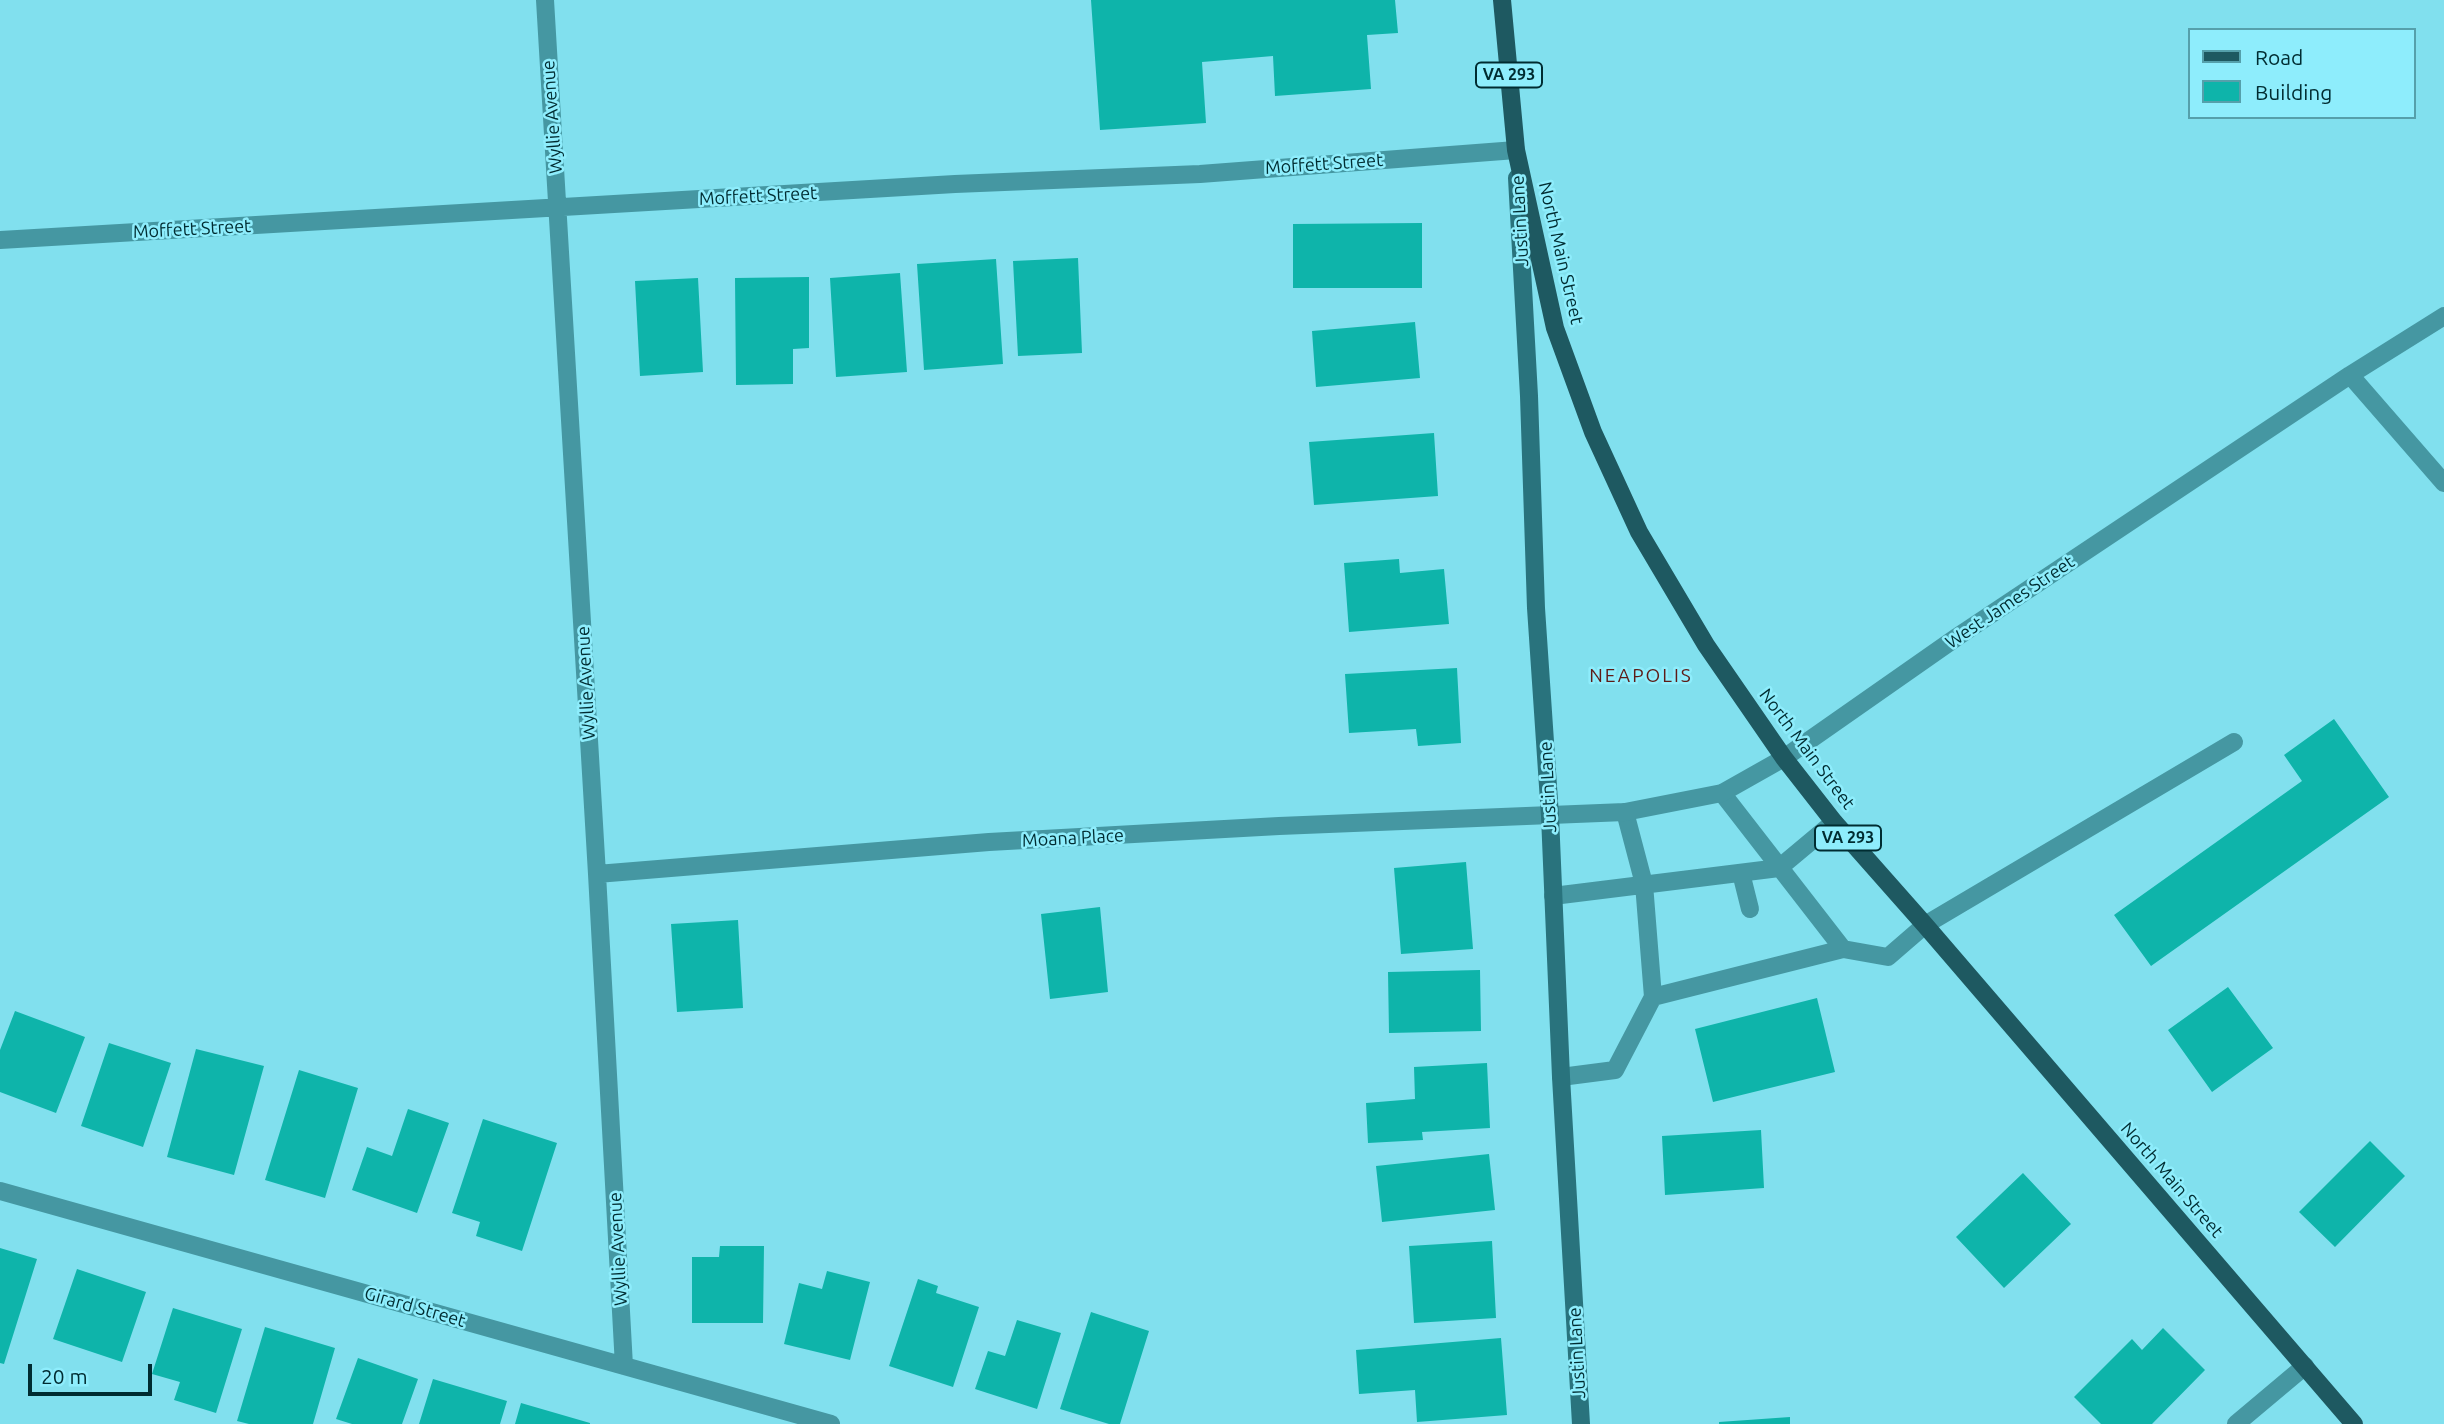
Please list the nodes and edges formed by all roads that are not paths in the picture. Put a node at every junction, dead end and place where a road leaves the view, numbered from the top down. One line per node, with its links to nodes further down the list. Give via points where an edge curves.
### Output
1 (545, 0): 4 (street, Wyllie Avenue)
2 (1502, 0): 3 (main road, North Main Street / VA 293)
3 (1516, 150): 4 (street, Moffett Street, via 1200,174); 10 (main road, North Main Street / VA 293, via 1555,328 1593,432 1639,532 1706,645); 13 (main road, Justin Lane)
4 (557, 208): 5 (street, Moffett Street); 17 (street, Wyllie Avenue)
5 (0, 240)
6 (2444, 316): 7 (street, West James Street)
7 (2350, 375): 8 (street); 10 (street, West James Street, via 1956,637)
8 (2444, 483)
9 (2234, 742): 21 (street)
10 (1784, 758): 11 (street, West James Street); 14 (main road, North Main Street / VA 293)
11 (1722, 793): 12 (street, West James Street); 15 (street)
12 (1625, 811): 13 (street, West James Street); 18 (street)
13 (1550, 816): 17 (street, Moana Place, via 989,842); 19 (main road, Justin Lane)
14 (1834, 822): 15 (street); 21 (main road, North Main Street / VA 293)
15 (1779, 868): 16 (street); 22 (street)
16 (1741, 873): 18 (street); 20 (street)
17 (597, 874): 26 (street, Wyllie Avenue)
18 (1644, 884): 19 (street); 23 (street)
19 (1553, 897): 24 (main road, Justin Lane)
20 (1750, 909)
21 (1925, 925): 22 (street, via 1888,957); 27 (main road, North Main Street / VA 293)
22 (1843, 949): 23 (street, via 1763,961)
23 (1653, 997): 24 (street, via 1615,1070)
24 (1561, 1077): 29 (main road, Justin Lane)
25 (0, 1191): 26 (street, Girard Street)
26 (624, 1366): 28 (street, Girard Street)
27 (2305, 1366): 30 (street); 31 (main road, North Main Street / VA 293)
28 (831, 1424)
29 (1581, 1424)
30 (2236, 1424)
31 (2354, 1424)

